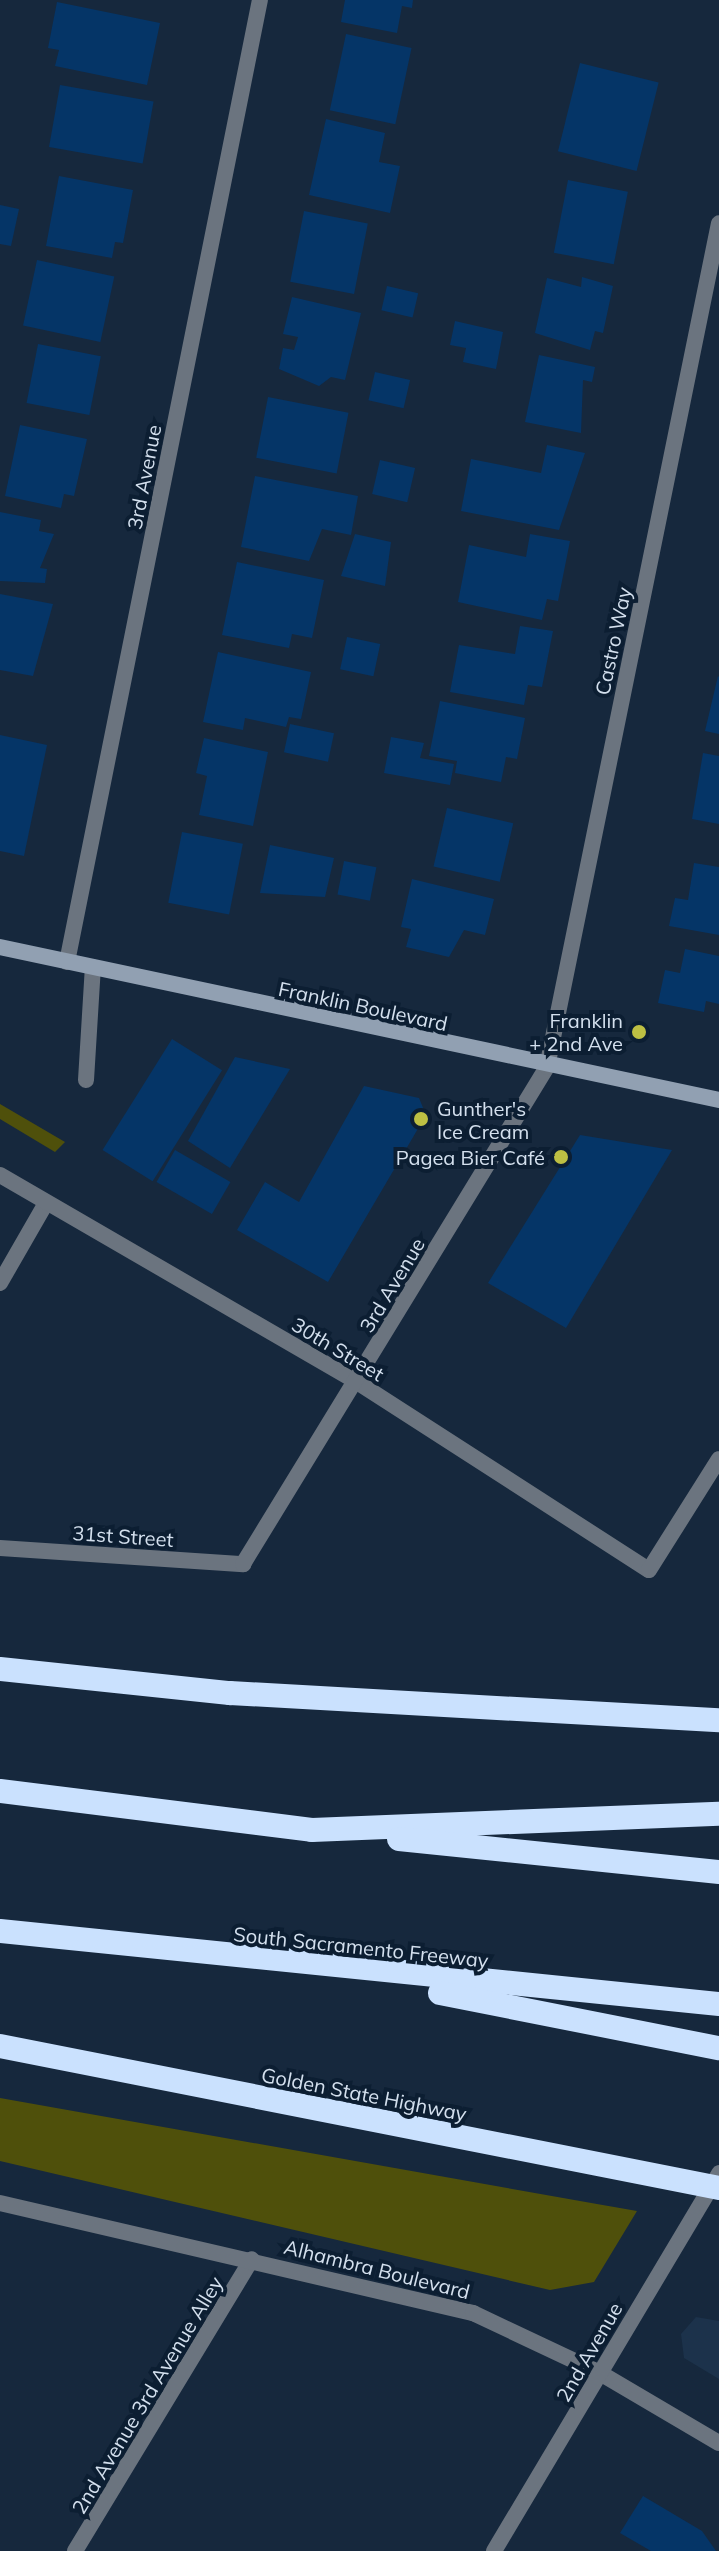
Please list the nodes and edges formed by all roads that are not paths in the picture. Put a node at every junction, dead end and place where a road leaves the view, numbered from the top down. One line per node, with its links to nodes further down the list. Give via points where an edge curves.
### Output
1 (260, 0): 4 (street, 3rd Avenue)
2 (719, 223): 6 (street, Castro Way)
3 (0, 947): 4 (main road, Franklin Boulevard)
4 (67, 962): 5 (main road, Franklin Boulevard)
5 (93, 967): 6 (main road, Franklin Boulevard); 7 (street)
6 (547, 1067): 8 (main road, Franklin Boulevard); 12 (street, 3rd Avenue)
7 (86, 1080)
8 (719, 1100)
9 (0, 1175): 10 (street, 30th Street)
10 (46, 1203): 11 (street); 12 (street, 30th Street)
11 (0, 1283)
12 (357, 1382): 13 (street, 30th Street, via 649,1570); 15 (street, 3rd Avenue)
13 (719, 1459)
14 (0, 1548): 15 (street, 31st Street)
15 (243, 1564)
16 (0, 1669): 17 (highway, via 230,1693)
17 (719, 1720)
18 (0, 1791): 20 (highway)
19 (719, 1814): 20 (highway)
20 (312, 1830): 21 (highway)
21 (719, 1872)
22 (0, 1931): 23 (highway, South Sacramento Freeway)
23 (320, 1969): 24 (highway, South Sacramento Freeway); 26 (highway)
24 (719, 2004)
25 (0, 2046): 28 (highway, Golden State Highway)
26 (719, 2048)
27 (719, 2173): 31 (street, 2nd Avenue)
28 (719, 2188)
29 (0, 2203): 30 (street, Alhambra Boulevard)
30 (252, 2259): 31 (street, Alhambra Boulevard, via 473,2313); 33 (street, 2nd Avenue 3rd Avenue Alley)
31 (600, 2373): 32 (street, Alhambra Boulevard); 34 (street, 2nd Avenue)
32 (719, 2443)
33 (75, 2551)
34 (494, 2551)

